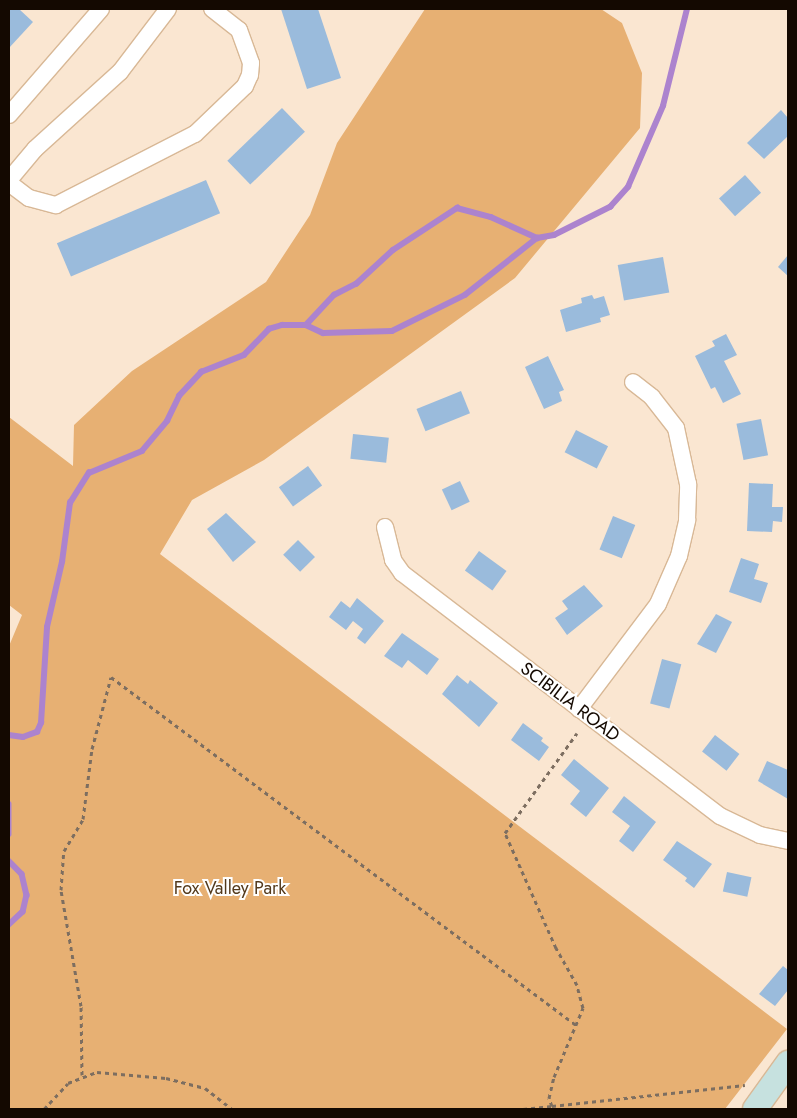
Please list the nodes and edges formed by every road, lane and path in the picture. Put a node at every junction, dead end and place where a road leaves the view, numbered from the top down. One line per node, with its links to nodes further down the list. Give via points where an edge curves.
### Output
1 (101, 9): 4 (street)
2 (168, 9): 5 (street, via 143,47 35,149)
3 (212, 9): 5 (street, via 239,30 251,63 250,75 245,86 195,134 56,205 29,198)
4 (9, 115)
5 (9, 182)
6 (633, 382): 8 (street, via 652,397 676,428 688,484 687,520 679,556 658,604)
7 (385, 526): 8 (street, SCIBILIA ROAD, via 393,560 402,573)
8 (579, 709): 10 (street, SCIBILIA ROAD, via 720,816 746,830)
9 (577, 733): 11 (path, via 506,833 556,948 576,985 582,1008)
10 (788, 841)
11 (576, 1025): 13 (path, via 111,677 92,749 83,819 64,850 61,890 81,1006); 15 (path, via 554,1077 549,1098)
12 (788, 1063): 19 (street)
13 (82, 1076): 16 (path, via 68,1083); 17 (path, via 97,1072 166,1078 205,1088)
14 (747, 1085): 15 (path)
15 (552, 1106): 18 (path)
16 (44, 1109)
17 (232, 1109)
18 (523, 1109)
19 (754, 1109)

